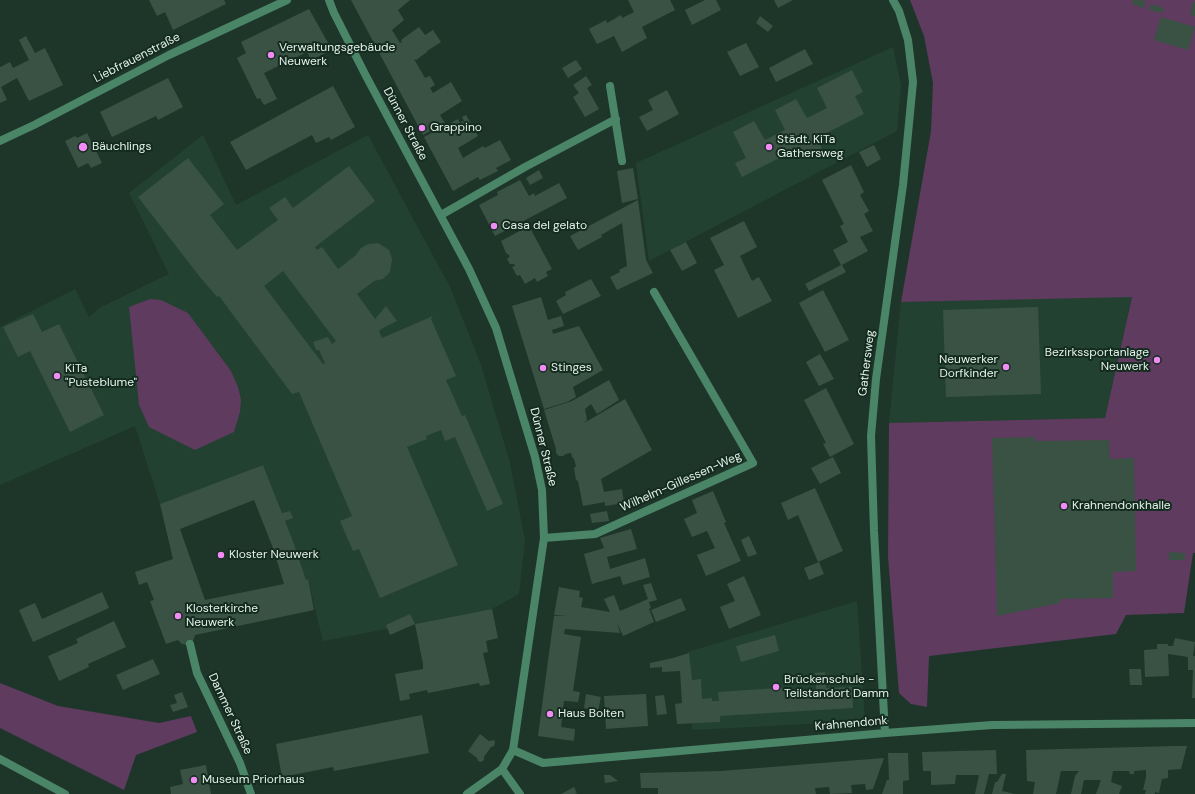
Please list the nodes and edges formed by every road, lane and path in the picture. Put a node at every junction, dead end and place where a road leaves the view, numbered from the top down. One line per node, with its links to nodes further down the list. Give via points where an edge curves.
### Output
1 (287, 0): 6 (street, Liebfrauenstraße, via 169,55)
2 (329, 0): 8 (street, Dünner Straße, via 366,76)
3 (893, 0): 13 (street, Gathersweg, via 908,40 913,82 904,185 876,379 871,436)
4 (610, 86): 5 (street)
5 (616, 119): 7 (street); 8 (street)
6 (0, 141)
7 (622, 161)
8 (441, 215): 10 (street, Dünner Straße, via 496,328 539,472)
9 (654, 292): 10 (street, Wilhelm-Gillessen-Weg, via 753,463 595,534)
10 (544, 538): 14 (street, Dünner Straße)
11 (190, 644): 18 (street, Dammer Straße, via 197,673 240,763)
12 (1195, 723): 13 (street, Krahnendonk, via 992,726)
13 (885, 733): 14 (street, Krahnendonk, via 543,763)
14 (513, 750): 16 (street, Dünner Straße)
15 (0, 759): 17 (street)
16 (502, 769): 19 (street); 20 (street)
17 (65, 794)
18 (251, 794)
19 (467, 794)
20 (520, 794)

